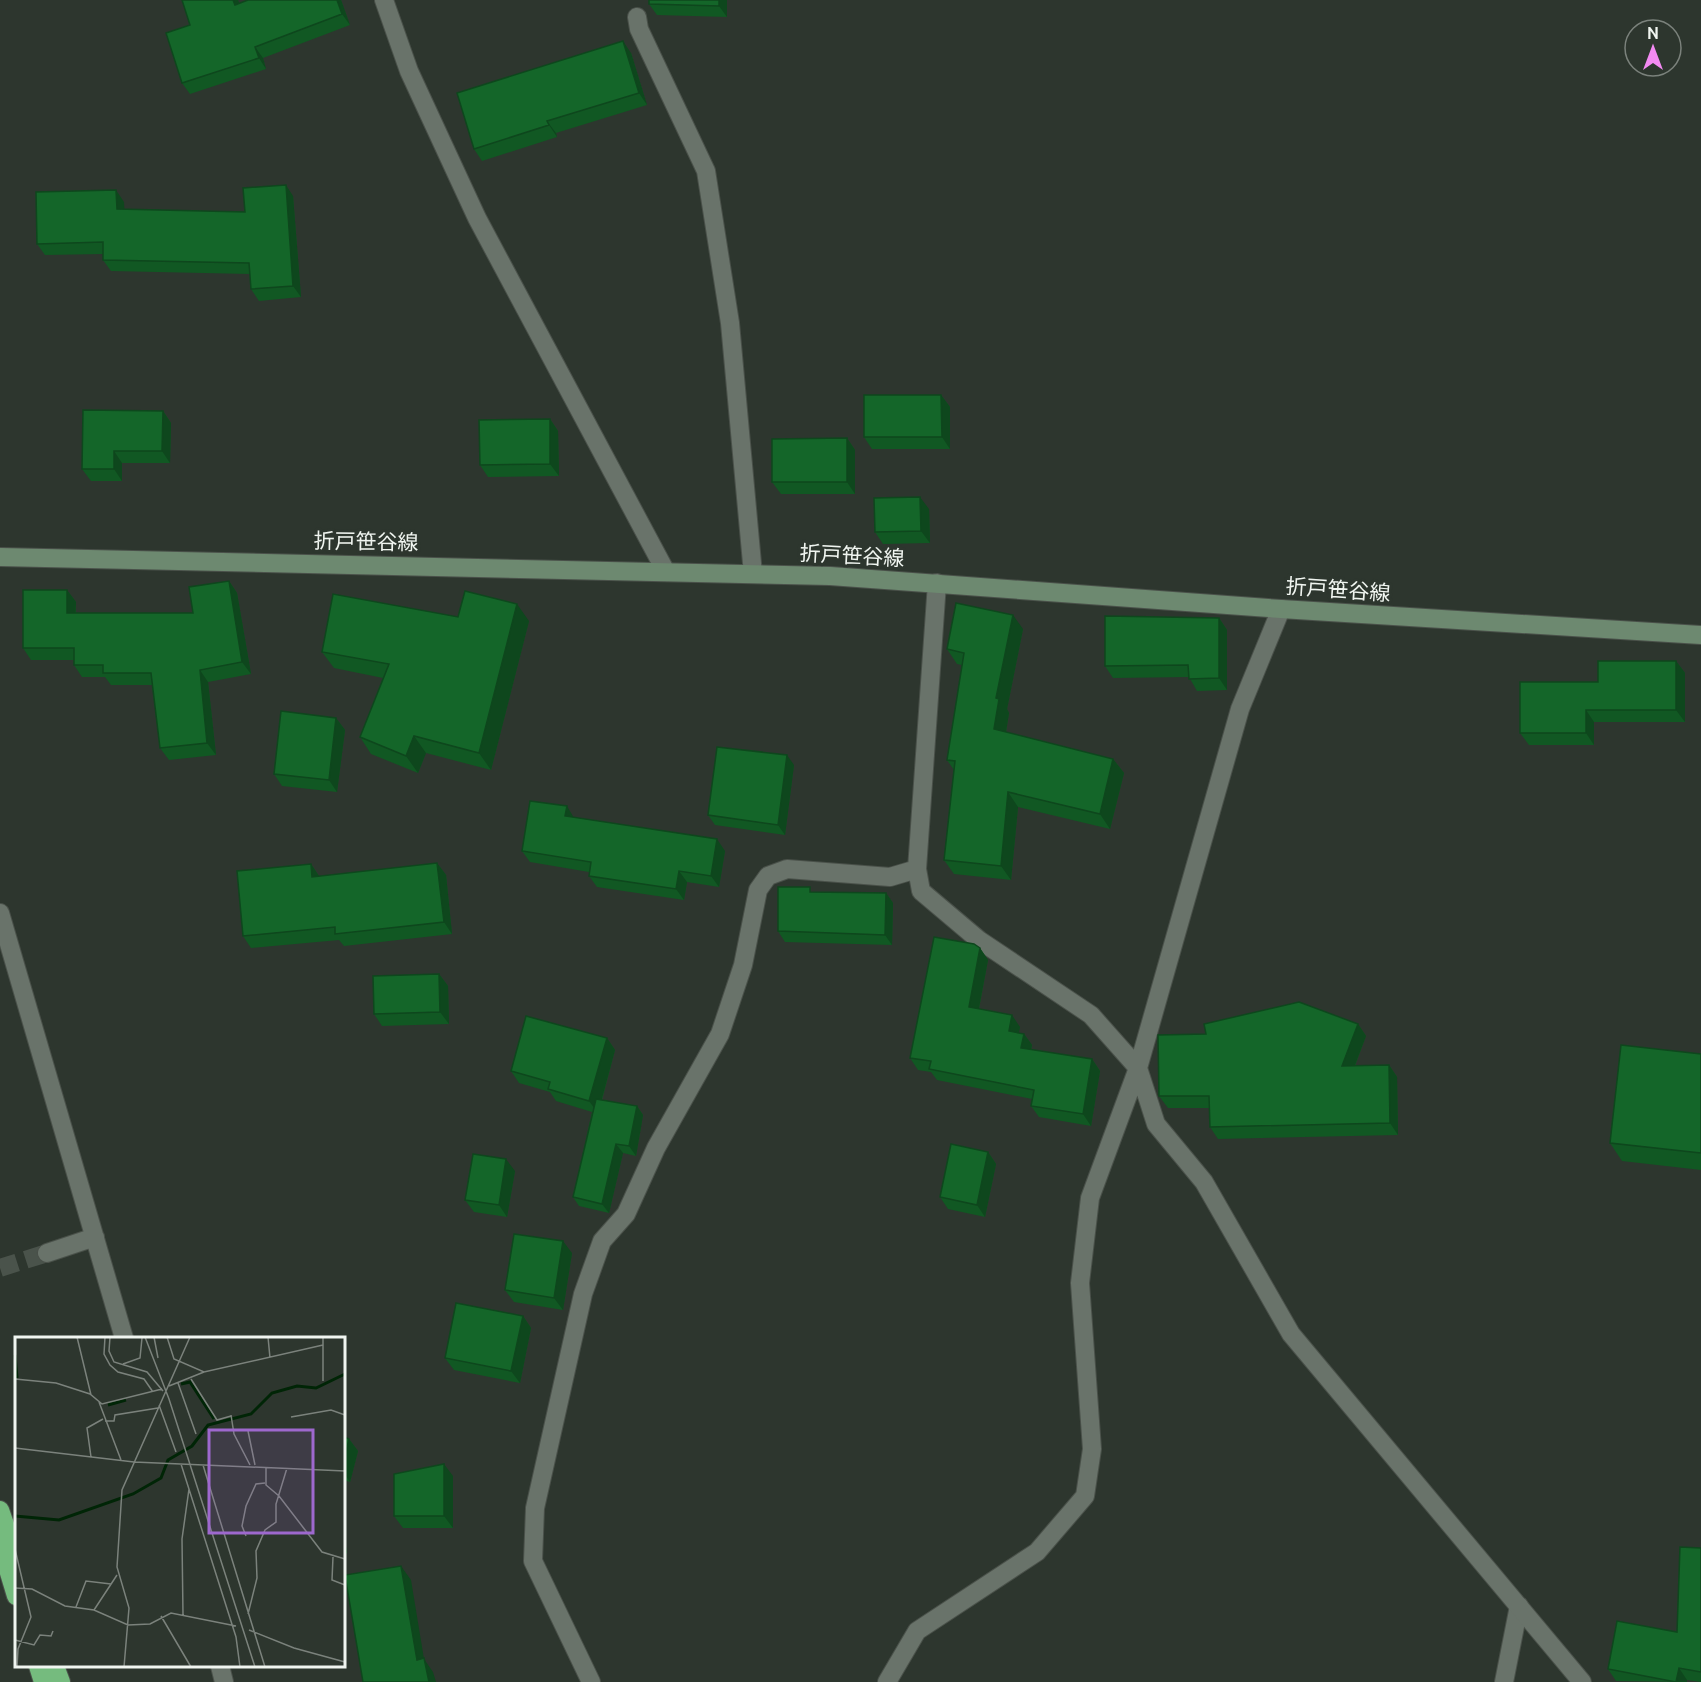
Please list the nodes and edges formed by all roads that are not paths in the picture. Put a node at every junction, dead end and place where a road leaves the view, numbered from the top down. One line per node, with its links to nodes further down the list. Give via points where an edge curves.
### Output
1 (384, 0): 4 (street, via 409,71 477,218)
2 (637, 17): 5 (street, via 639,29 706,171 730,323)
3 (0, 557): 4 (main road, 折戸笹谷線)
4 (666, 572): 5 (main road, 折戸笹谷線)
5 (753, 574): 6 (main road, 折戸笹谷線)
6 (937, 583): 7 (main road, 折戸笹谷線); 9 (street)
7 (1281, 609): 8 (main road, 折戸笹谷線); 11 (street, via 1240,709)
8 (1701, 635)
9 (917, 869): 11 (street, via 921,891 979,940 1091,1015); 26 (street, via 890,877 787,869 768,876 758,890 743,965 720,1035 656,1148 626,1214 602,1241 583,1294 535,1508 533,1561)
10 (0, 913): 12 (street)
11 (1138, 1068): 19 (street, via 1156,1124 1204,1182 1291,1334); 27 (street, via 1090,1198 1080,1283 1092,1449 1085,1497 1036,1552 917,1631)
12 (95, 1237): 13 (street); 14 (street)
13 (47, 1253)
14 (124, 1337)
15 (0, 1509): 17 (highway)
16 (0, 1543): 18 (highway)
17 (15, 1553)
18 (15, 1593)
19 (1519, 1606): 28 (street); 29 (street)
20 (39, 1667): 23 (highway)
21 (56, 1667): 24 (highway)
22 (220, 1667): 25 (street)
23 (43, 1682)
24 (61, 1682)
25 (224, 1682)
26 (591, 1682)
27 (886, 1682)
28 (1504, 1682)
29 (1582, 1682)

